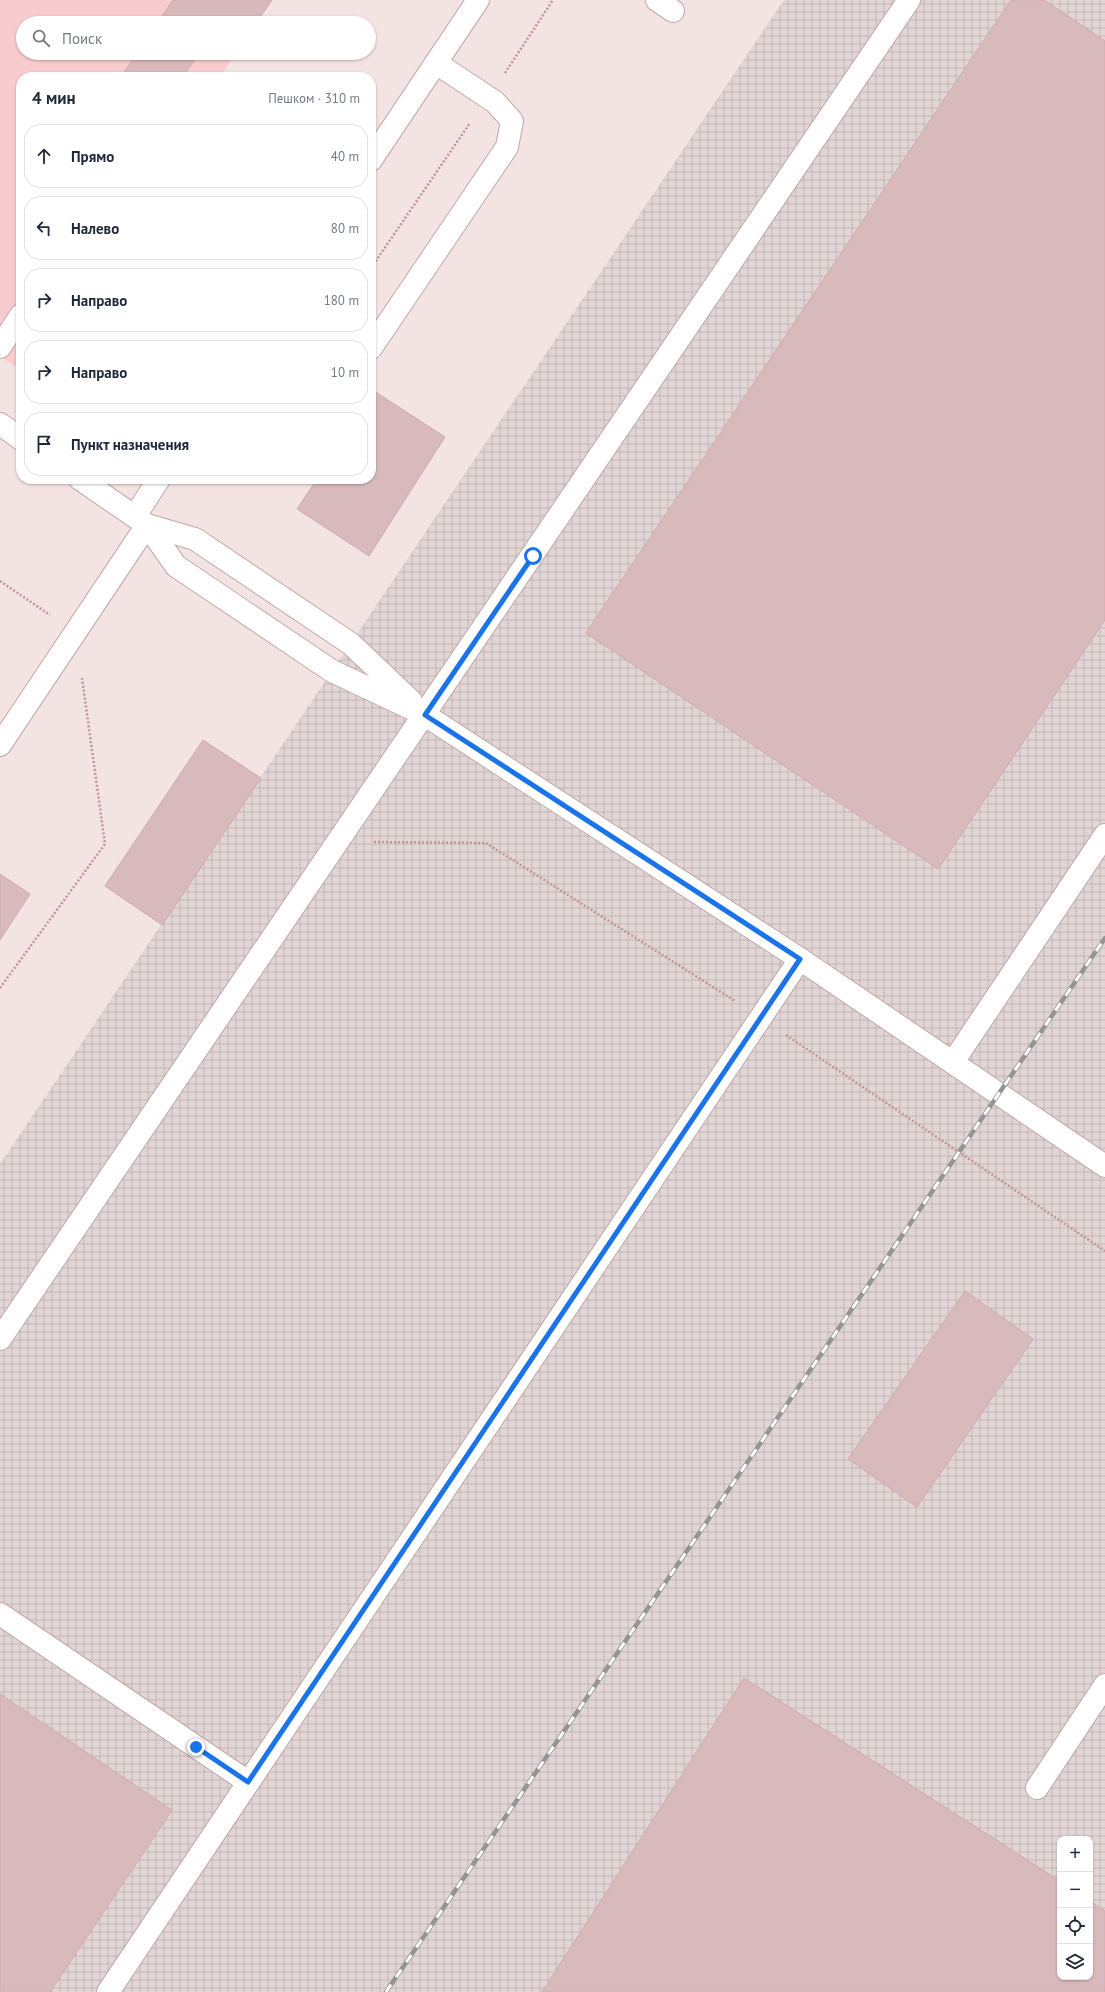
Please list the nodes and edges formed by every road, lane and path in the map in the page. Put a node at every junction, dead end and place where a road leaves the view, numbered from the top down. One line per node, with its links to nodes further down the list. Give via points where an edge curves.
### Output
1 (478, 0): 4 (lane)
2 (553, 0): 5 (path)
3 (909, 0): 18 (lane)
4 (436, 63): 5 (lane); 6 (lane)
5 (488, 97): 7 (path); 9 (lane, via 512,121 507,147)
6 (376, 153)
7 (376, 261)
8 (16, 323): 10 (lane)
9 (376, 341)
10 (0, 347)
11 (0, 424): 12 (lane)
12 (16, 435)
13 (87, 484): 15 (lane)
14 (157, 484): 15 (lane)
15 (141, 521): 17 (lane); 18 (lane, via 195,539 351,644); 18 (lane, via 176,566 332,671)
16 (0, 581): 17 (path)
17 (76, 632): 19 (lane); 22 (path, via 105,844)
18 (425, 715): 21 (lane); 25 (lane)
19 (0, 745)
20 (1105, 835): 23 (lane)
21 (800, 959): 23 (lane); 28 (lane)
22 (0, 988)
23 (953, 1062): 24 (lane)
24 (1105, 1166)
25 (0, 1339)
26 (0, 1614): 28 (lane)
27 (1105, 1686): 29 (lane)
28 (248, 1782): 30 (lane)
29 (1037, 1788)
30 (108, 1992)

